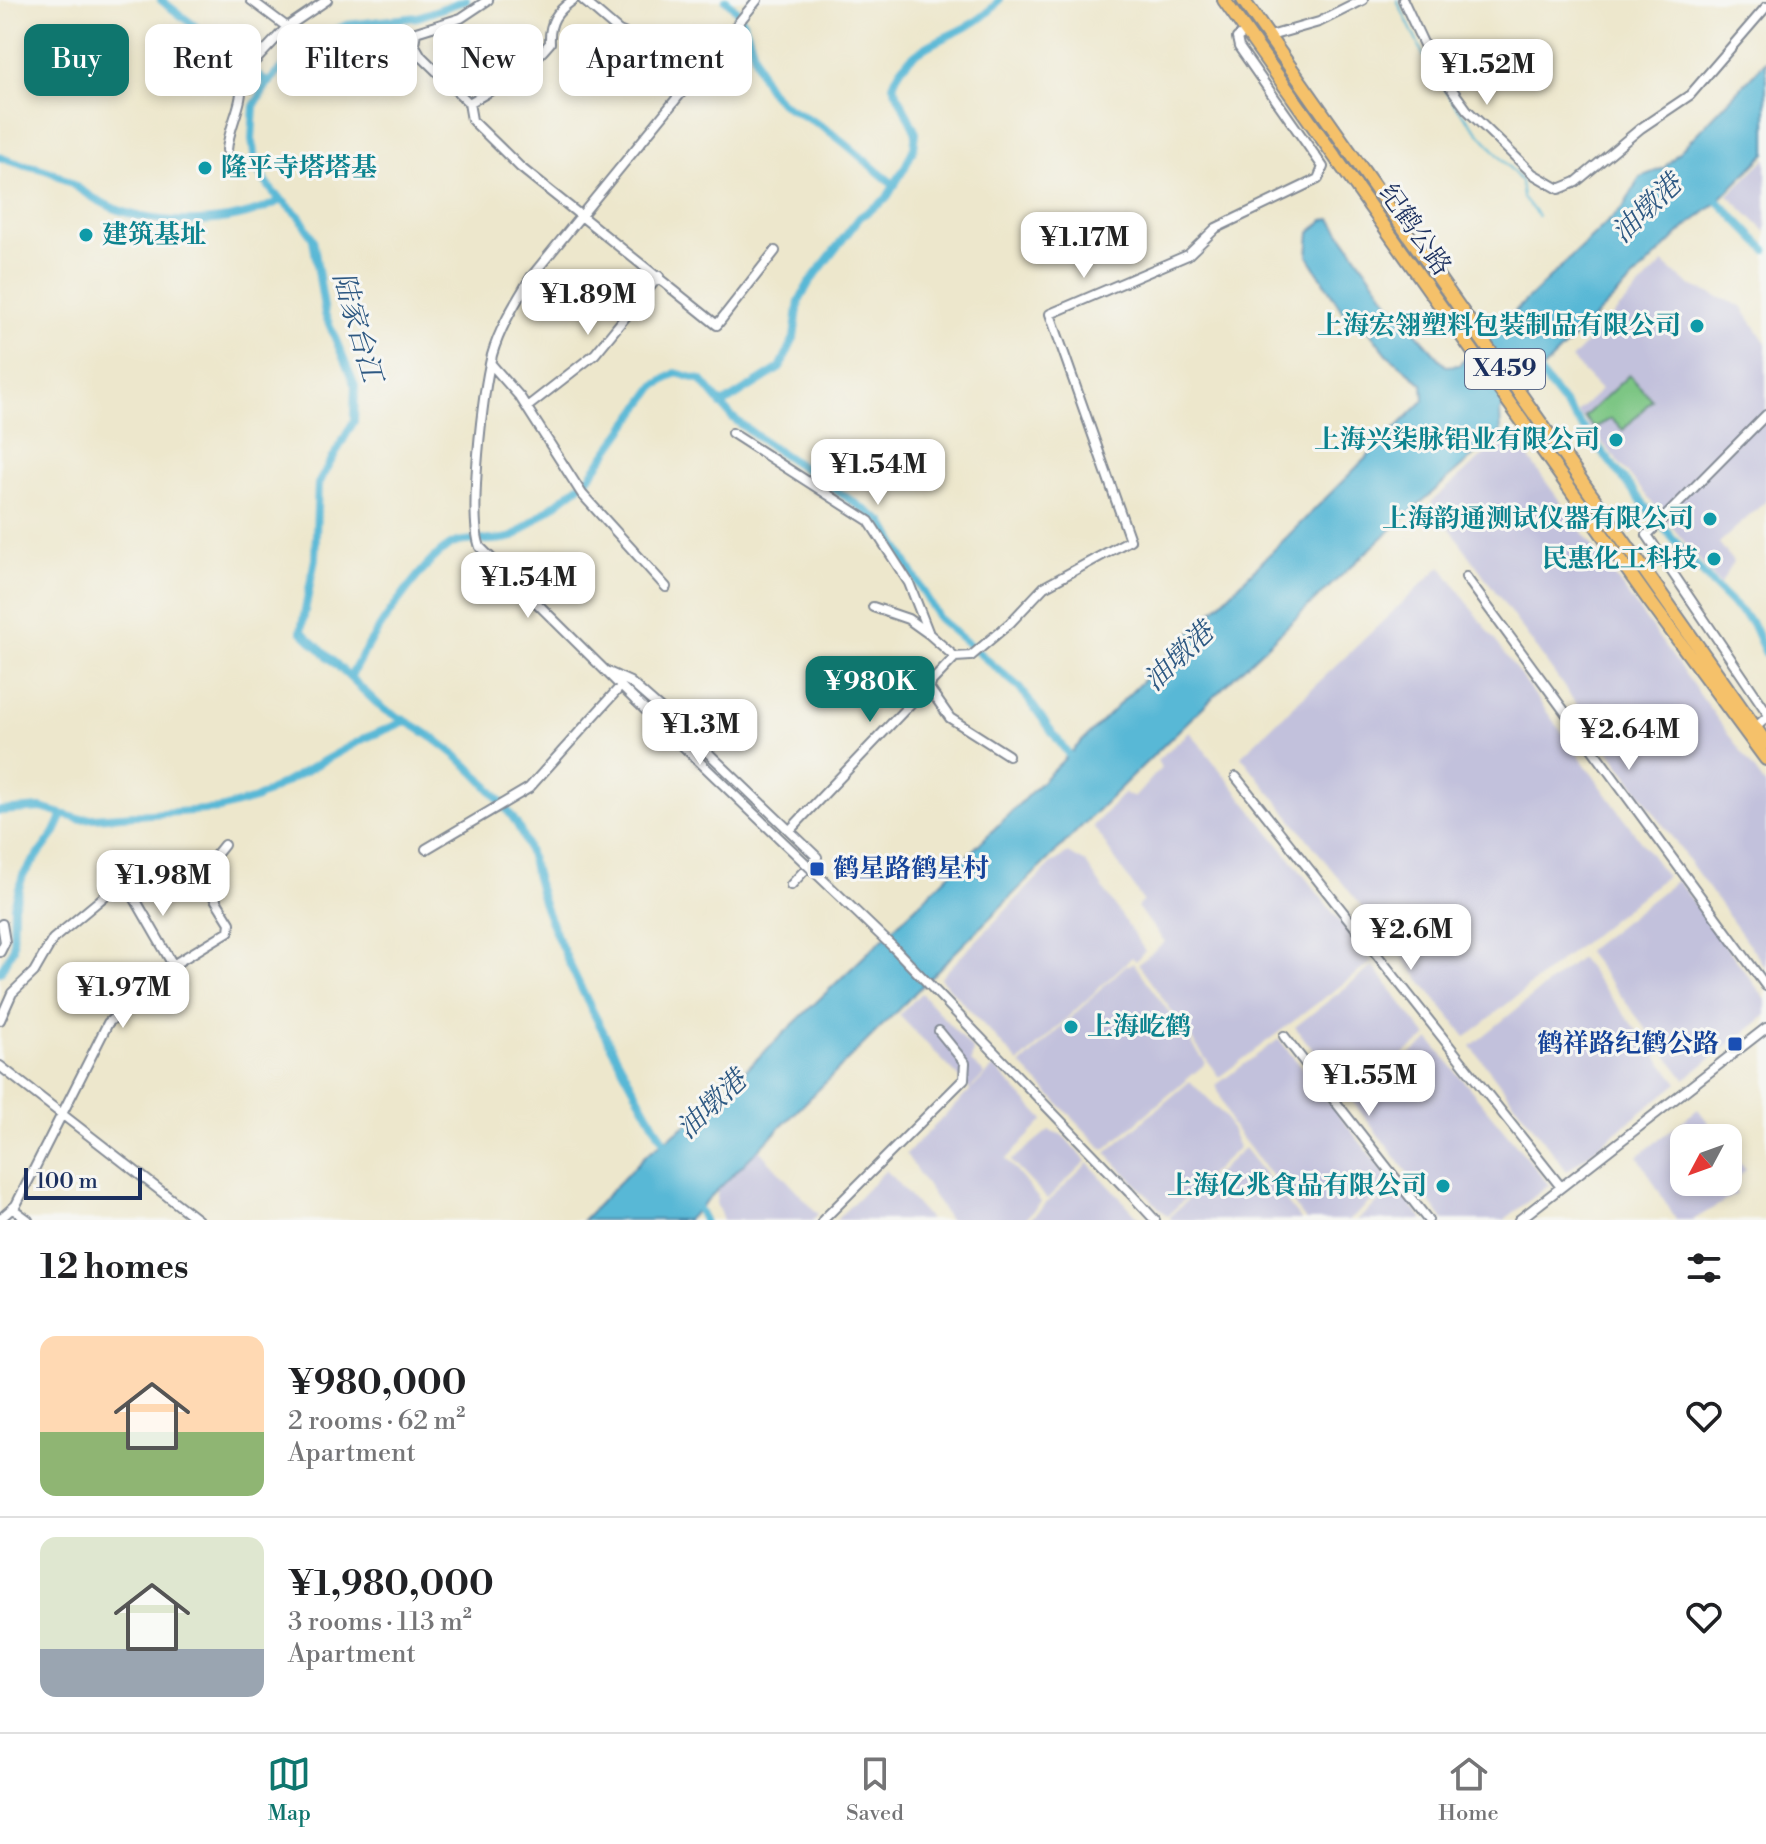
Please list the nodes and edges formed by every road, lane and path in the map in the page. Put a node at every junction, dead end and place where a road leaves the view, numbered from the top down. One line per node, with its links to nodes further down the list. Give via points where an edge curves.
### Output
1 (251, 0): 12 (street)
2 (327, 0): 13 (street)
3 (488, 0): 20 (street, via 461,18 416,32 414,44 421,56)
4 (573, 0): 20 (street, via 549,27 550,43 541,54)
5 (583, 0): 14 (street)
6 (1224, 0): 16 (main road, 纪鹤公路 / X459)
7 (1243, 0): 17 (main road, 纪鹤公路 / X459)
8 (1363, 0): 17 (street, via 1319,22)
9 (1403, 0): 11 (street, via 1432,62 1454,93 1533,174 1559,189 1576,182 1690,95)
10 (756, 2): 15 (street)
11 (1766, 7)
12 (283, 24)
13 (291, 24)
14 (611, 24)
15 (738, 24)
16 (1247, 31): 33 (street, via 1237,38 1239,47 1323,173 1216,228 1188,255 1050,314 1130,540 1044,587 971,656); 42 (main road, 纪鹤公路 / X459)
17 (1270, 36): 39 (main road, 纪鹤公路 / X459)
18 (277, 37): 21 (street, via 241,79 242,100 230,124)
19 (682, 96): 22 (street)
20 (469, 103): 22 (street, via 472,120)
21 (227, 150)
22 (581, 215): 24 (street); 25 (street, via 531,277 502,328)
23 (775, 251): 24 (street, via 717,325)
24 (659, 276): 26 (street, via 595,354)
25 (491, 364): 26 (street); 34 (street, via 474,532 480,547)
26 (527, 407): 30 (street, via 582,494)
27 (1766, 415): 37 (street, via 1647,535)
28 (732, 433): 32 (street, via 869,521 909,583)
29 (1466, 577): 53 (street)
30 (666, 587)
31 (873, 607): 32 (street, via 908,619)
32 (929, 634): 33 (street)
33 (955, 657): 35 (street)
34 (603, 670): 36 (street); 44 (street, via 630,682)
35 (931, 684): 41 (street, via 950,718); 44 (street)
36 (620, 687): 46 (street, via 519,795); 66 (street, bridge, via 893,947)
37 (1766, 711)
38 (1766, 718): 39 (street)
39 (1755, 728): 40 (main road, 纪鹤公路 / X459)
40 (1766, 743)
41 (1008, 755)
42 (1766, 759)
43 (1236, 777): 60 (street)
44 (790, 830): 49 (street, via 817,857)
45 (224, 845): 47 (street)
46 (426, 849)
47 (200, 875): 48 (street, via 163,872); 52 (street, via 230,923 229,931)
48 (127, 885): 52 (street); 54 (street, via 106,895 53,939 34,972 12,993)
49 (791, 885)
50 (2, 924): 51 (street, via 5,942)
51 (0, 952)
52 (173, 965): 59 (street, via 108,1023)
53 (1766, 986)
54 (0, 1020)
55 (1766, 1028): 60 (street)
56 (939, 1031): 65 (street, via 965,1063 964,1079)
57 (1284, 1036): 67 (street)
58 (0, 1066): 59 (street)
59 (64, 1114): 61 (street); 64 (street)
60 (1561, 1187): 68 (street)
61 (13, 1209): 62 (street); 63 (street)
62 (0, 1219)
63 (28, 1220)
64 (198, 1220)
65 (823, 1220)
66 (1155, 1220)
67 (1428, 1220)
68 (1519, 1220)

